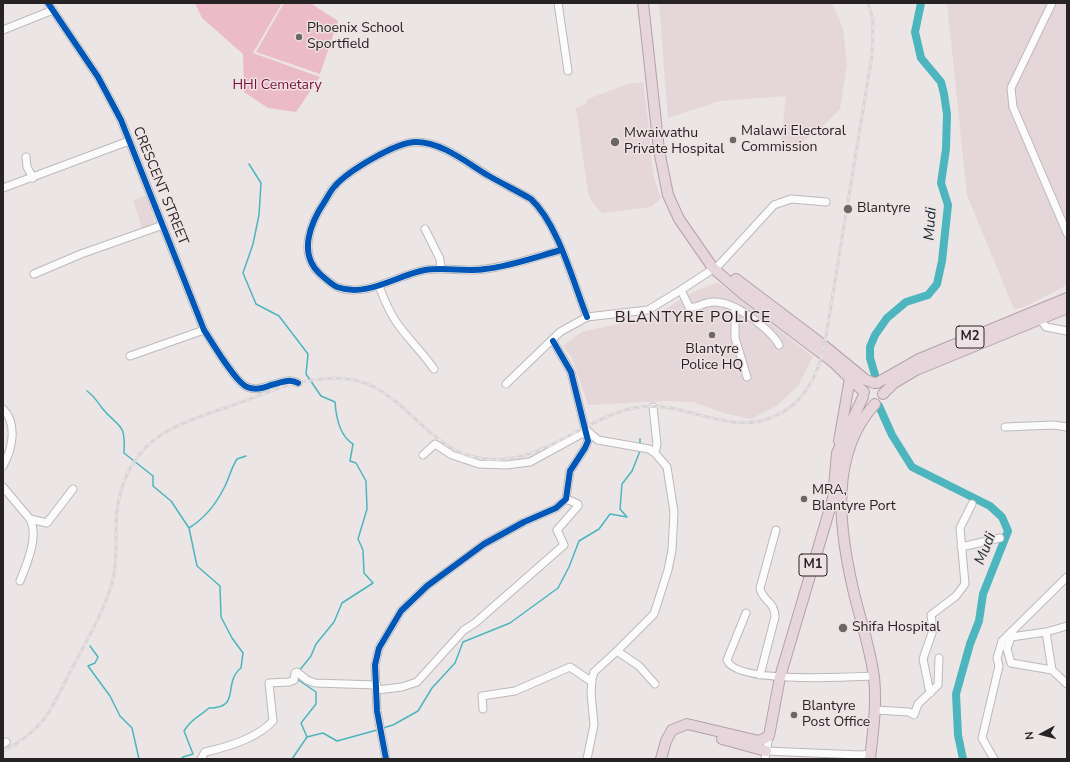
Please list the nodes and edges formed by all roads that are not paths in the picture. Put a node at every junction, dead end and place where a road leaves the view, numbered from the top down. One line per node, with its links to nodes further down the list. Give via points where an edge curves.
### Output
1 (48, 3): 6 (street, CRESCENT STREET)
2 (558, 3): 8 (street)
3 (643, 3): 18 (highway, via 659,150 668,194 679,219)
4 (647, 3): 18 (highway, via 669,184 683,220)
5 (1052, 3): 16 (street, via 1010,93 1013,107)
6 (53, 10): 7 (street); 9 (street, CRESCENT STREET, via 110,98)
7 (3, 30)
8 (568, 71)
9 (129, 141): 11 (street); 14 (street, CRESCENT STREET)
10 (26, 157): 11 (street)
11 (33, 178): 12 (street)
12 (3, 188)
13 (826, 202): 18 (street, via 791,199 774,205)
14 (163, 225): 20 (street, via 81,254); 28 (street, CRESCENT STREET)
15 (425, 229): 19 (street, via 440,259)
16 (1067, 233)
17 (561, 250): 19 (street, via 486,269); 21 (street, via 549,221 541,208 531,199 442,149 429,144 404,143 378,155 335,186 317,213 307,244 313,267 328,282 346,288); 26 (street)
18 (716, 266): 22 (street); 35 (highway, via 743,294 833,362); 37 (highway, via 822,344 866,380)
19 (441, 269): 21 (street, via 422,271)
20 (34, 274)
21 (379, 286): 33 (street, via 398,325)
22 (681, 290): 24 (street, via 689,307 706,303 724,303); 26 (street, via 648,310)
23 (1067, 298): 37 (highway, M2, via 919,359)
24 (735, 308): 31 (street, via 775,337); 34 (street, via 735,338)
25 (1067, 308): 27 (highway, M2)
26 (587, 317): 30 (street, via 560,332)
27 (1040, 319): 29 (street, via 1046,327); 40 (highway, M2, via 916,370 894,383)
28 (204, 330): 32 (street); 36 (street, CRESCENT STREET, via 241,383 248,388 260,388 282,381)
29 (1067, 331)
30 (553, 341): 38 (street); 46 (street, via 571,372)
31 (778, 345)
32 (130, 356)
33 (434, 369)
34 (747, 378)
35 (850, 378): 39 (highway); 47 (highway)
36 (298, 382)
37 (876, 383): 39 (highway); 40 (highway, via 882,387)
38 (506, 384)
39 (864, 394): 41 (highway, via 867,403); 47 (highway, M1)
40 (883, 394): 41 (highway)
41 (875, 404): 68 (highway, M1, via 854,435 843,470 841,497 845,552 867,637)
42 (653, 408): 48 (street)
43 (3, 409): 50 (street, via 11,422 12,436)
44 (1005, 427): 45 (street)
45 (1067, 427)
46 (585, 430): 48 (street, via 598,440 649,449); 49 (street, via 530,462 519,464 479,464 452,455 435,444); 53 (street, via 587,445 570,471)
47 (838, 452): 69 (highway, M1, via 833,498)
48 (655, 453): 64 (street, via 667,467 674,512 670,557 654,614)
49 (423, 455)
50 (3, 466)
51 (3, 487): 55 (street)
52 (73, 489): 55 (street, via 47,523)
53 (566, 499): 73 (street, via 556,508 484,544 412,599 401,611 379,648 375,665); 73 (street, via 578,506 557,530 564,545 464,630 417,682 402,687)
54 (972, 504): 58 (street, via 960,528)
55 (30, 519): 60 (street, via 33,530 29,556)
56 (776, 530): 67 (street, via 760,588 760,592 773,605 774,617)
57 (1000, 538): 58 (street)
58 (961, 547): 74 (street, via 964,584 956,596 931,615 933,630 923,659)
59 (1067, 577): 86 (street, via 1002,641 997,658 999,666 982,738)
60 (20, 581)
61 (746, 613): 67 (street, via 727,660 731,666)
62 (1067, 626): 63 (street)
63 (1046, 632): 66 (street); 66 (street, via 1011,637 1007,649 1011,663)
64 (617, 651): 70 (street, via 594,672); 71 (street, via 639,666)
65 (939, 658): 74 (street, via 938,685)
66 (1052, 670): 72 (street)
67 (760, 675): 69 (street)
68 (874, 676): 69 (street); 76 (highway, M1)
69 (780, 677): 77 (highway, M1)
70 (592, 682): 75 (street, via 570,667 515,690 482,696); 83 (street, via 594,725)
71 (655, 684)
72 (1067, 684)
73 (377, 688): 81 (street, via 315,683 298,672 295,673 294,680 289,682 269,683 273,721 264,730 217,750 205,752); 82 (street, via 379,722)
74 (930, 693): 76 (street, via 918,704 914,715 909,712)
75 (484, 708)
76 (875, 710): 80 (highway, M1)
77 (769, 736): 78 (street); 84 (highway, via 758,741 693,724 681,725 669,735)
78 (766, 755): 79 (street); 85 (highway, via 688,730 678,733 672,740)
79 (803, 756): 80 (street)
80 (871, 756)
81 (201, 759)
82 (386, 759)
83 (587, 759)
84 (661, 759)
85 (665, 759)
86 (994, 759)

